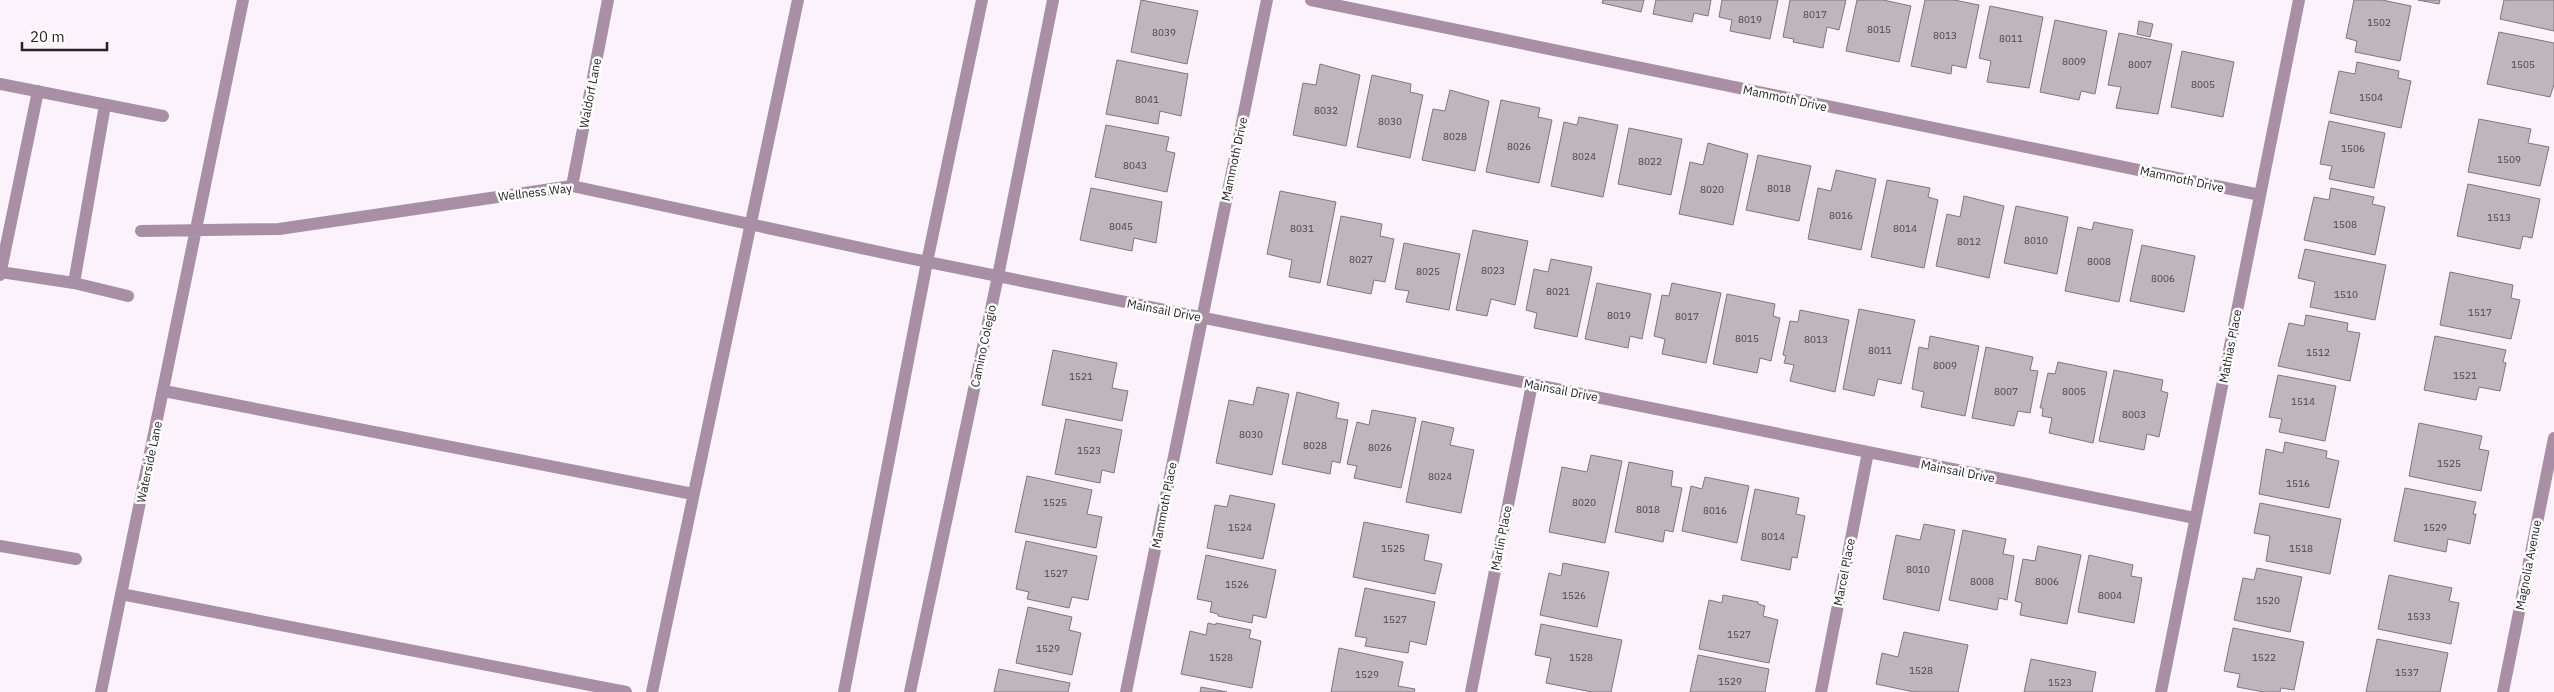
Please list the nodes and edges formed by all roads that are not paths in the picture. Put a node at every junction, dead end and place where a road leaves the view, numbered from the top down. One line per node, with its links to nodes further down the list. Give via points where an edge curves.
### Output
1 (243, 0): 17 (street, Waterside Lane)
2 (608, 0): 13 (street, Waldorf Lane)
3 (798, 0): 15 (street)
4 (982, 0): 18 (street)
5 (1053, 0): 20 (street, Camino Colegio)
6 (1267, 0): 23 (street, Mammoth Drive)
7 (1310, 0): 14 (street, Mammoth Drive)
8 (2299, 0): 14 (street, Mathias Place)
9 (0, 84): 10 (street)
10 (38, 91): 11 (street); 19 (street)
11 (105, 105): 12 (street); 21 (street)
12 (163, 116)
13 (572, 186): 15 (street, Wellness Way); 17 (street, Wellness Way, via 279,229)
14 (2260, 195): 29 (street, Mathias Place)
15 (751, 225): 18 (street, Wellness Way); 28 (street)
16 (141, 231): 17 (street, Wellness Way)
17 (196, 232): 25 (street, Waterside Lane)
18 (927, 262): 20 (street, Mainsail Drive); 36 (street)
19 (0, 273): 21 (street)
20 (998, 276): 23 (street, Mainsail Drive); 37 (street, Camino Colegio)
21 (74, 283): 22 (street)
22 (128, 296)
23 (1202, 318): 24 (street, Mainsail Drive); 38 (street, Mammoth Place)
24 (1532, 384): 27 (street, Mainsail Drive); 39 (street, Marlin Place)
25 (164, 391): 28 (street); 32 (street, Waterside Lane)
26 (2554, 438): 42 (street, Magnolia Avenue)
27 (1868, 452): 29 (street, Mainsail Drive); 40 (street, Marcel Place)
28 (693, 494): 35 (street)
29 (2196, 518): 41 (street, Mathias Place)
30 (0, 546): 31 (street)
31 (76, 559)
32 (121, 594): 33 (street, Waterside Lane); 34 (street)
33 (101, 692)
34 (626, 692)
35 (652, 692)
36 (844, 692)
37 (910, 692)
38 (1126, 692)
39 (1471, 692)
40 (1820, 692)
41 (2161, 692)
42 (2502, 692)

